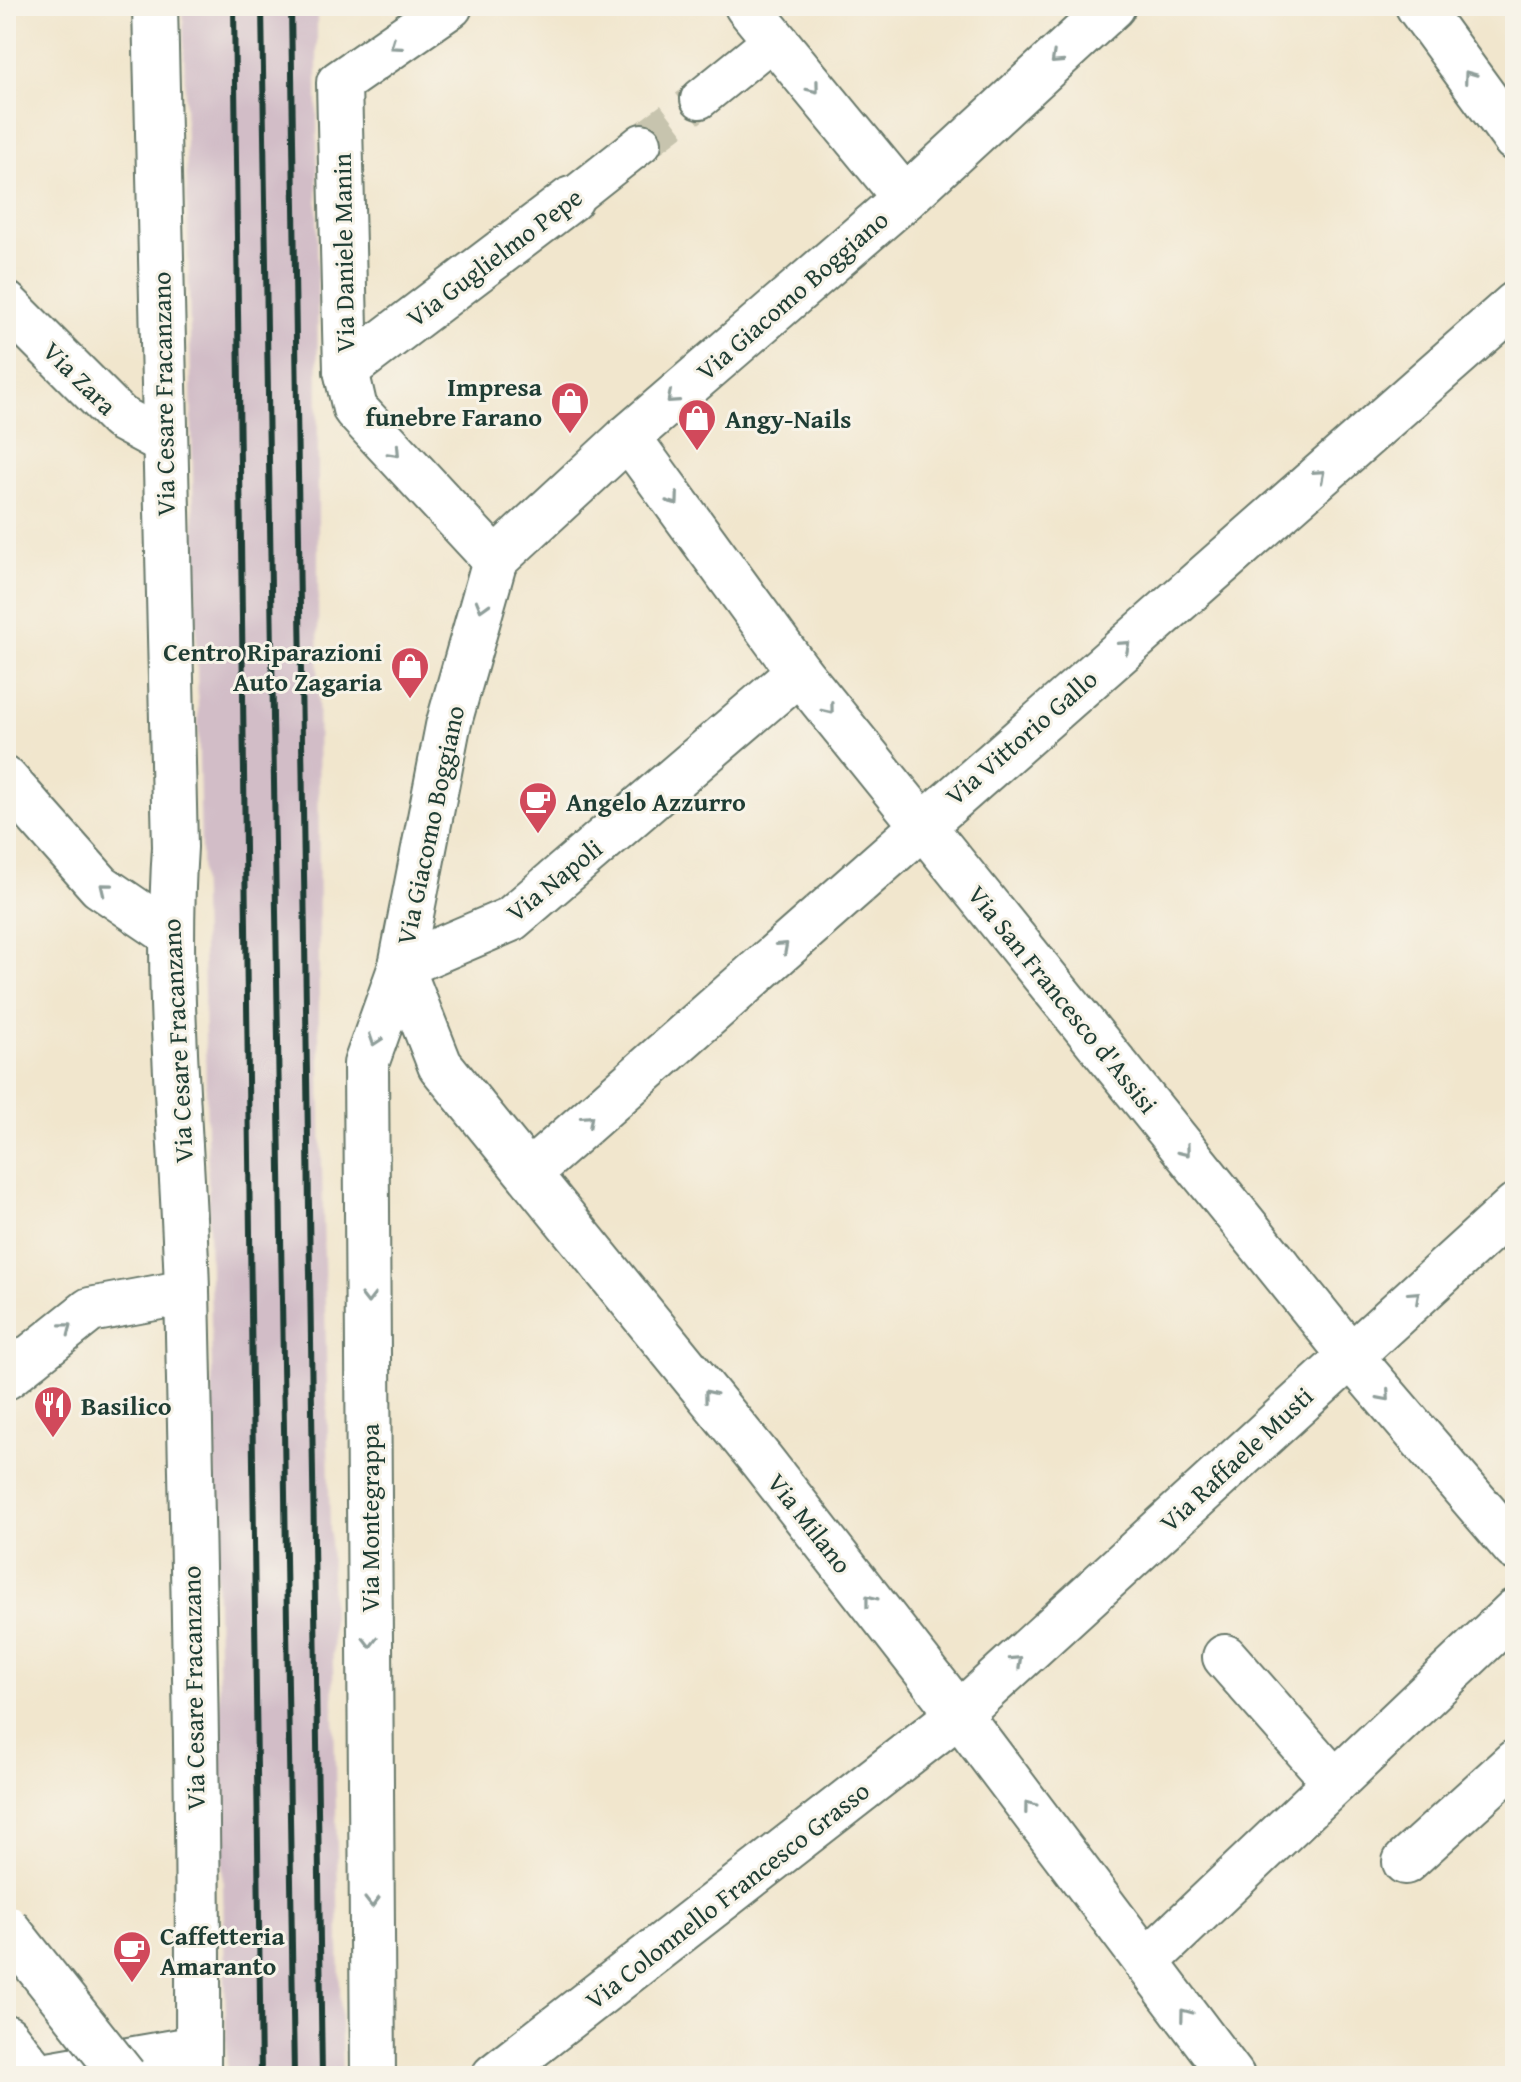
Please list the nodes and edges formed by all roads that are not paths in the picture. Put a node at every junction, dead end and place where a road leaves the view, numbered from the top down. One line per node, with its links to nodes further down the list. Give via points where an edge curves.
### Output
1 (155, 6): 15 (street, Via Cesare Fracanzano)
2 (450, 6): 13 (street, Via Daniele Manin, one-way to 13, via 339,83)
3 (1113, 6): 9 (street, Via Giacomo Boggiano, one-way to 9)
4 (1418, 6): 7 (street, one-way to 4)
5 (760, 22): 6 (street); 9 (street, one-way to 9)
6 (700, 99)
7 (1515, 139)
8 (642, 143): 10 (street, Via Guglielmo Pepe)
9 (905, 198): 14 (street, Via Giacomo Boggiano, one-way to 14)
10 (571, 199): 13 (street, Via Guglielmo Pepe)
11 (6, 304): 15 (street, Via Zara, via 120,418)
12 (1515, 304): 19 (street, Via Vittorio Gallo, one-way to 12)
13 (346, 370): 16 (street, Via Daniele Manin, one-way to 16, via 355,409)
14 (628, 437): 16 (street, Via Giacomo Boggiano); 17 (street, Via San Francesco d'Assisi, one-way to 17)
15 (163, 441): 20 (street, Via Cesare Fracanzano, via 175,847)
16 (495, 560): 21 (street, Via Giacomo Boggiano, one-way to 21, via 448,726)
17 (799, 672): 19 (street, Via San Francesco d'Assisi, one-way to 19); 21 (street, Via Napoli, via 511,919)
18 (7, 784): 20 (street, one-way to 18, via 100,886)
19 (921, 824): 22 (street, Via Vittorio Gallo, one-way to 19); 25 (street, Via San Francesco d'Assisi, one-way to 25)
20 (169, 933): 24 (street, Via Cesare Fracanzano)
21 (401, 966): 22 (street, Via Milano, via 440,1065); 40 (street, Via Montegrappa, one-way to 40, via 366,1064)
22 (530, 1172): 30 (street, Via Milano, one-way to 22)
23 (1515, 1206): 25 (street, Via Raffaele Musti, one-way to 23)
24 (187, 1292): 26 (street, one-way to 24, via 90,1310); 37 (street, Via Cesare Fracanzano)
25 (1350, 1355): 27 (street, Via San Francesco d'Assisi, one-way to 27); 30 (street, Via Raffaele Musti, one-way to 25)
26 (6, 1377)
27 (1515, 1548)
28 (1515, 1611): 32 (street)
29 (1225, 1657): 32 (street)
30 (959, 1714): 35 (street, Via Milano, one-way to 30); 41 (street, Via Colonnello Francesco Grasso)
31 (1515, 1762): 33 (street)
32 (1335, 1782): 35 (street)
33 (1405, 1862)
34 (6, 1927): 39 (street, bridge)
35 (1146, 1962): 42 (street, Via Milano, one-way to 35)
36 (6, 2037): 38 (street)
37 (198, 2062): 38 (street)
38 (37, 2076)
39 (124, 2076)
40 (373, 2076)
41 (494, 2076)
42 (1232, 2076)

